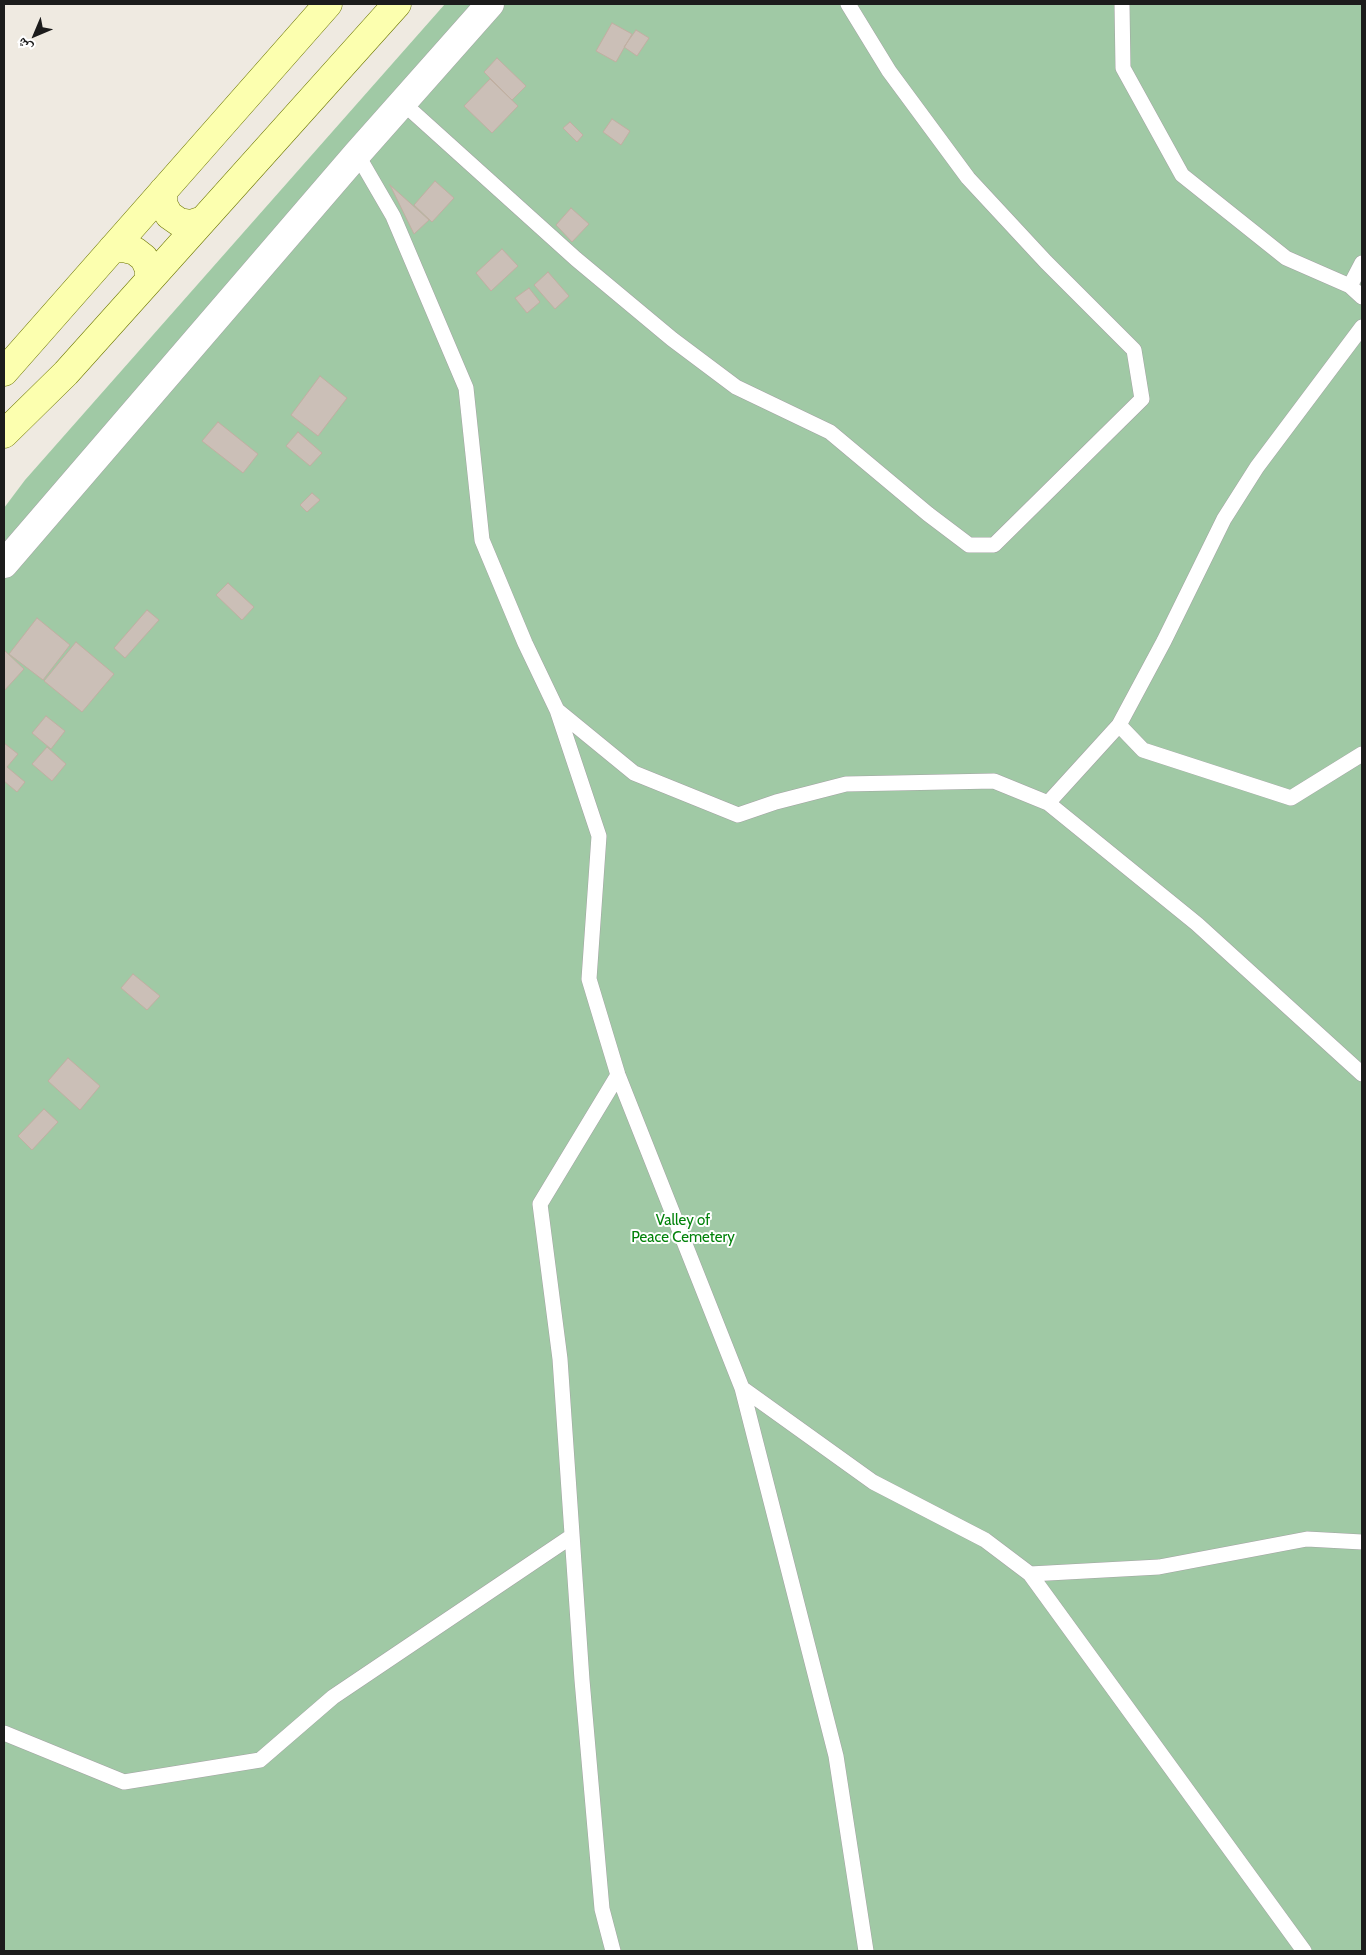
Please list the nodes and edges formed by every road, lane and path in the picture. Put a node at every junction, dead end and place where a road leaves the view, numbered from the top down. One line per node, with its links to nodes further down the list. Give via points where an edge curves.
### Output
1 (328, 4): 8 (main road)
2 (397, 4): 9 (main road)
3 (490, 4): 6 (street)
4 (848, 4): 6 (lane, via 889,71 968,178 1134,350 1142,400 994,544 968,545 830,432 736,387 576,259)
5 (1122, 4): 13 (lane, via 1123,68 1182,175 1286,258)
6 (402, 103): 7 (street)
7 (357, 154): 18 (street); 19 (lane, via 393,216 466,388 482,540)
8 (164, 191): 9 (main road, via 163,204 169,215 179,222 191,224); 10 (main road)
9 (203, 220): 12 (main road)
10 (112, 248): 12 (main road, via 129,249 144,258); 16 (main road)
11 (1362, 264): 13 (lane)
12 (149, 280): 17 (main road, via 66,373)
13 (1350, 286): 14 (lane)
14 (1362, 297)
15 (1362, 327): 20 (lane, via 1257,467 1224,519)
16 (4, 372)
17 (4, 434)
18 (4, 564)
19 (557, 710): 22 (lane, via 634,773 738,815 846,784 994,781); 24 (lane, via 599,836 589,979)
20 (1119, 725): 21 (lane, via 1143,750 1292,798); 22 (lane)
21 (1362, 754)
22 (1048, 803): 23 (lane, via 1197,924)
23 (1362, 1074)
24 (618, 1075): 25 (lane); 26 (lane, via 540,1204 560,1359)
25 (742, 1388): 28 (lane, via 873,1482 985,1540); 31 (lane, via 836,1756)
26 (572, 1536): 29 (lane, via 333,1698 260,1760 124,1782); 30 (lane, via 602,1909)
27 (1362, 1542): 28 (lane, via 1307,1539 1159,1567)
28 (1030, 1574): 32 (lane)
29 (4, 1734)
30 (613, 1951)
31 (866, 1951)
32 (1304, 1951)

